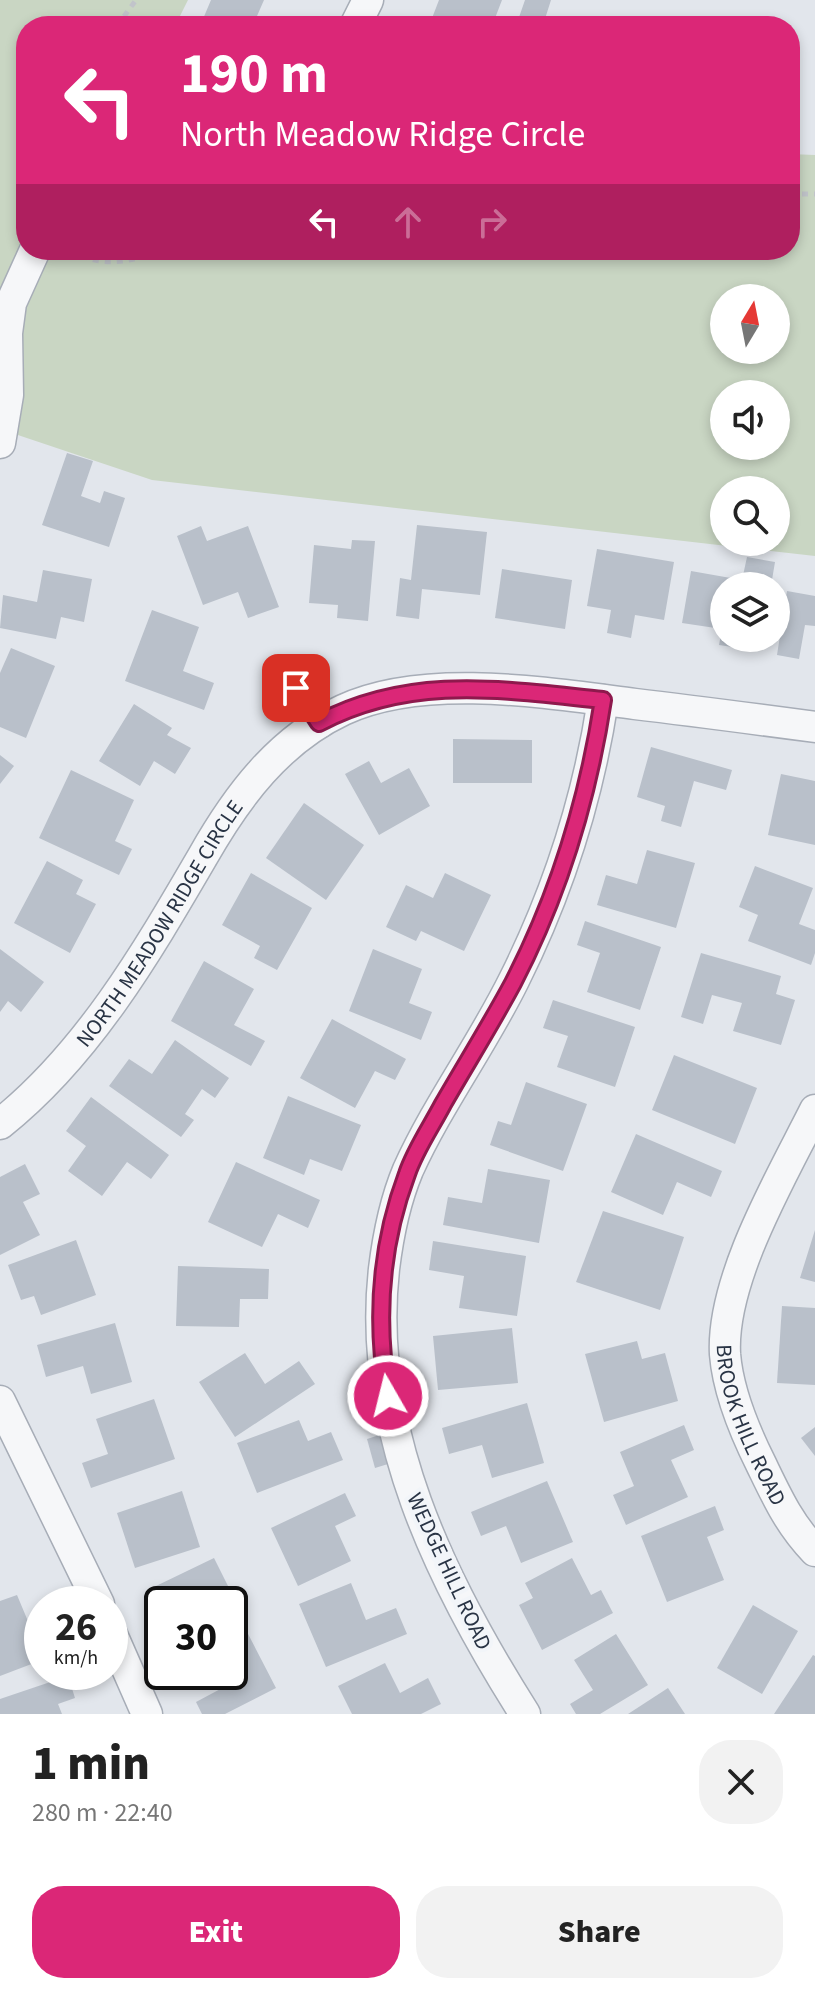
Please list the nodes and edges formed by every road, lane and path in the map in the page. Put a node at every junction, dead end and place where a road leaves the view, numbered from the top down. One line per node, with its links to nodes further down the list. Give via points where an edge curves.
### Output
1 (30, 260): 4 (street, via 11,303 8,395)
2 (96, 260): 3 (path)
3 (138, 260)
4 (0, 443)
5 (296, 688): 7 (street)
6 (603, 700): 7 (street, NORTH MEADOW RIDGE CIRCLE, via 479,688 418,690 346,709); 8 (street, NORTH MEADOW RIDGE CIRCLE); 16 (street, WEDGE HILL ROAD, via 575,830 544,915 513,982 407,1172 388,1234 380,1306 392,1423 413,1495 483,1648)
7 (319, 723): 10 (street, NORTH MEADOW RIDGE CIRCLE, via 257,774 229,810 113,1000 57,1071)
8 (815, 727)
9 (815, 1110): 12 (street, BROOK HILL ROAD, via 744,1259 728,1313 725,1353 734,1400 757,1456 790,1523)
10 (0, 1124)
11 (0, 1401): 13 (street)
12 (815, 1551)
13 (90, 1586)
14 (128, 1671): 15 (street)
15 (147, 1714)
16 (525, 1714)

